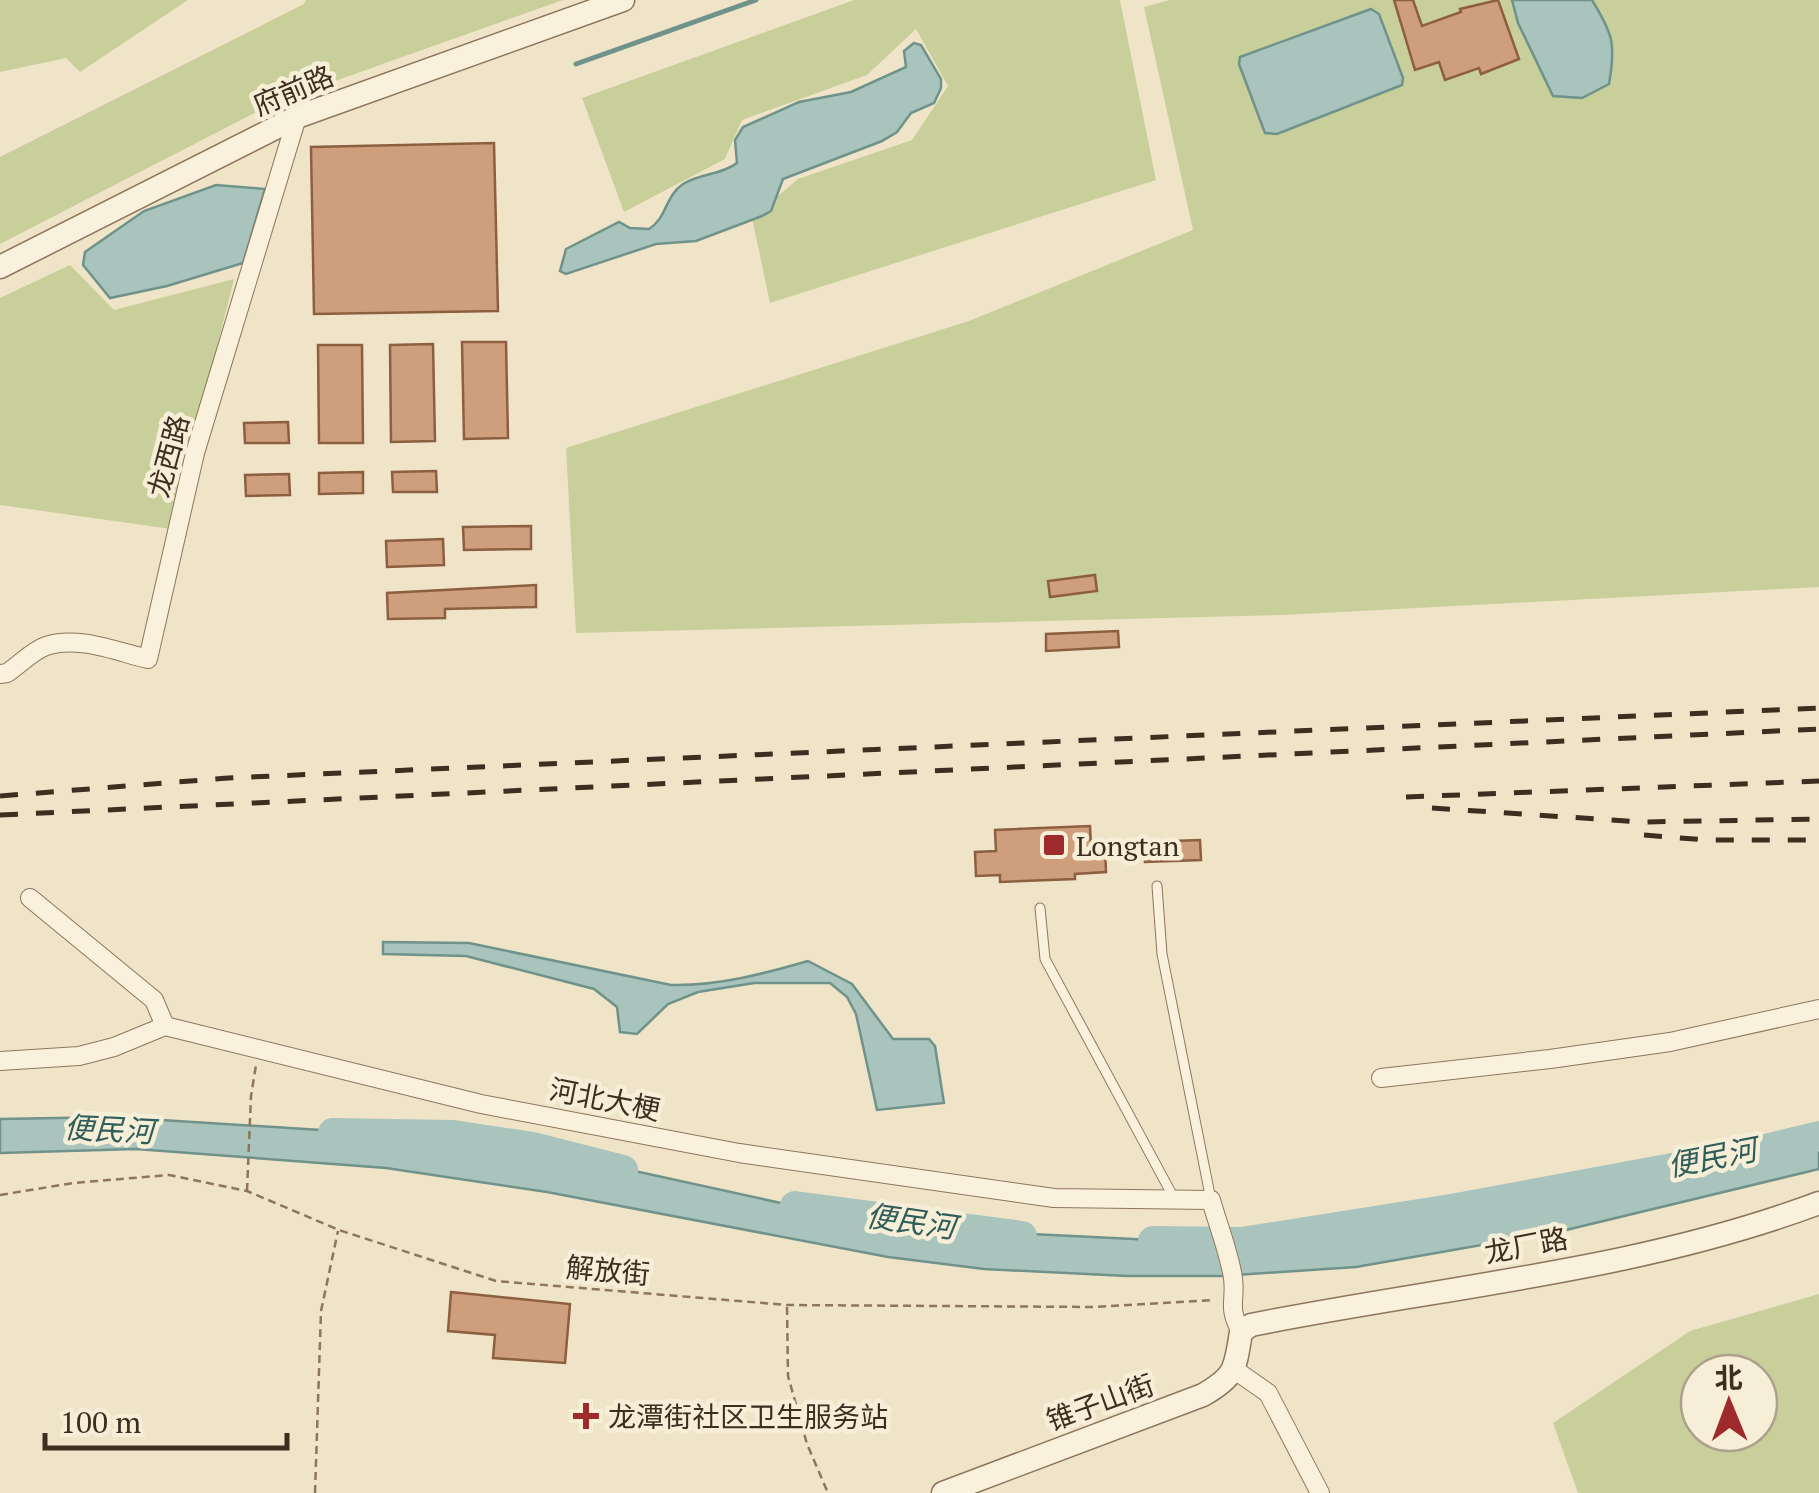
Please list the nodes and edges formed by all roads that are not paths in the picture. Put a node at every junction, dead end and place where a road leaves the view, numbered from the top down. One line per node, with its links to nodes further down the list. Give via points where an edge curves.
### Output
1 (623, 0): 2 (street, 府前路)
2 (297, 117): 3 (street, 府前路); 4 (street, 龙西路, via 195,453 148,660 60,643 43,646)
3 (0, 267)
4 (0, 674)
5 (1157, 886): 13 (lane, via 1162,954)
6 (30, 898): 9 (street, via 154,1000)
7 (1040, 908): 12 (lane, via 1045,960)
8 (1819, 1010): 11 (street, via 1670,1042)
9 (166, 1026): 10 (street, via 79,1056); 12 (street, 河北大梗, via 481,1104 740,1153 1054,1198)
10 (0, 1062)
11 (1381, 1078)
12 (1175, 1200): 13 (street, 河北大梗)
13 (1211, 1200): 15 (street)
14 (1819, 1203): 15 (street, 龙厂路, via 1650,1251 1251,1325)
15 (1242, 1332): 16 (street)
16 (1235, 1370): 17 (street, 锥子山街, via 1226,1382 1176,1407); 18 (street, via 1268,1393)
17 (944, 1493)
18 (1320, 1493)

